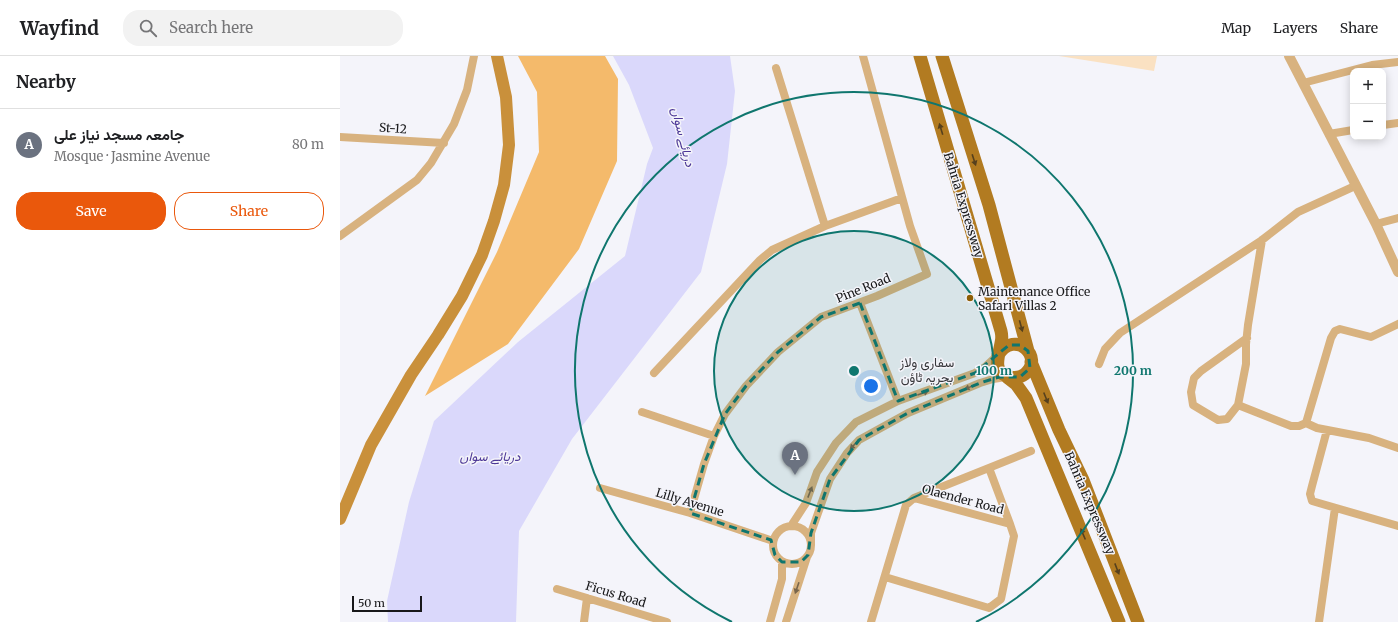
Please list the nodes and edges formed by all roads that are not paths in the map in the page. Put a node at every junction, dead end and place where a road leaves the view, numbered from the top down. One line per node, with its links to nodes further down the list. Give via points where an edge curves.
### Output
1 (474, 56): 15 (street, via 467,90)
2 (497, 56): 47 (main road, via 506,97 508,145 504,185 494,221 482,255 462,296 411,375 371,445)
3 (863, 56): 17 (street, Pine Road)
4 (920, 56): 29 (main road, Bahria Expressway, one-way to 4, via 1001,331)
5 (942, 56): 30 (main road, Bahria Expressway, one-way to 30, via 989,205)
6 (1289, 56): 9 (street)
7 (1398, 62): 9 (street, via 1372,65)
8 (776, 68): 20 (street)
9 (1303, 83): 13 (street)
10 (1398, 123): 11 (street)
11 (1386, 125)
12 (1350, 130): 13 (street)
13 (1329, 134): 16 (street)
14 (340, 137): 15 (street, St-12)
15 (444, 143): 22 (street, via 417,180)
16 (1355, 186): 19 (street); 24 (street, via 1298,212)
17 (902, 198): 20 (street); 26 (street, Pine Road, via 927,274)
18 (1398, 218): 19 (street)
19 (1376, 224): 25 (street)
20 (825, 226): 32 (street, via 772,250 760,260)
21 (340, 228): 22 (street)
22 (351, 229): 23 (street)
23 (340, 236)
24 (1262, 240): 28 (street); 31 (street, via 1120,333 1105,349)
25 (1398, 272)
26 (860, 303): 34 (street); 39 (street, Pine Road, via 821,317 778,352 746,386 725,414)
27 (1398, 324): 37 (street, via 1371,337 1340,329 1335,331)
28 (1247, 338): 35 (street, via 1246,364); 35 (street, via 1201,370 1194,378 1191,392 1192,405 1218,420 1227,419)
29 (998, 355): 30 (main road, via 1005,347 1014,344 1024,347); 33 (main road, via 1000,370); 34 (street, one-way to 29, via 975,374)
30 (1030, 356): 33 (main road, via 1030,368 1026,374 1014,378); 64 (main road, Bahria Expressway, one-way to 64, via 1059,430 1083,480)
31 (1099, 364)
32 (654, 373)
33 (1007, 377): 52 (street, one-way to 52, via 987,381 908,413 859,440 830,479 811,533); 63 (main road, Bahria Expressway, one-way to 33, via 1026,398)
34 (898, 402): 49 (street, one-way to 34, via 806,503 817,472 836,444 856,422)
35 (1238, 405): 37 (street, via 1291,426)
36 (642, 412): 39 (street)
37 (1306, 424): 38 (street)
38 (1327, 430): 40 (street, via 1369,438); 45 (street, via 1310,494 1312,501)
39 (714, 436): 46 (street, Pine Road)
40 (1398, 448)
41 (1031, 451): 42 (street)
42 (989, 468): 44 (street); 48 (street)
43 (600, 488): 46 (street, Lilly Avenue)
44 (914, 498): 48 (street, Olaender Road); 55 (street, Olaender Road, via 906,505)
45 (1336, 508): 50 (street); 65 (street)
46 (690, 513): 51 (street, Lilly Avenue)
47 (340, 519)
48 (1010, 524): 55 (street, Olaender Road, via 1014,536 1001,599 989,608)
49 (791, 526): 51 (street, via 782,529); 52 (street, via 801,529 808,536)
50 (1398, 526)
51 (773, 541): 54 (street, via 775,555)
52 (810, 545): 53 (street)
53 (808, 555): 54 (street, via 801,562); 61 (street, one-way to 61)
54 (782, 562): 60 (street, via 782,579)
55 (885, 577): 62 (street)
56 (557, 589): 57 (street, Ficus Road)
57 (586, 598): 58 (street); 59 (street, Ficus Road)
58 (584, 622)
59 (667, 622)
60 (770, 622)
61 (786, 622)
62 (871, 622)
63 (1119, 622)
64 (1138, 622)
65 (1318, 622)

